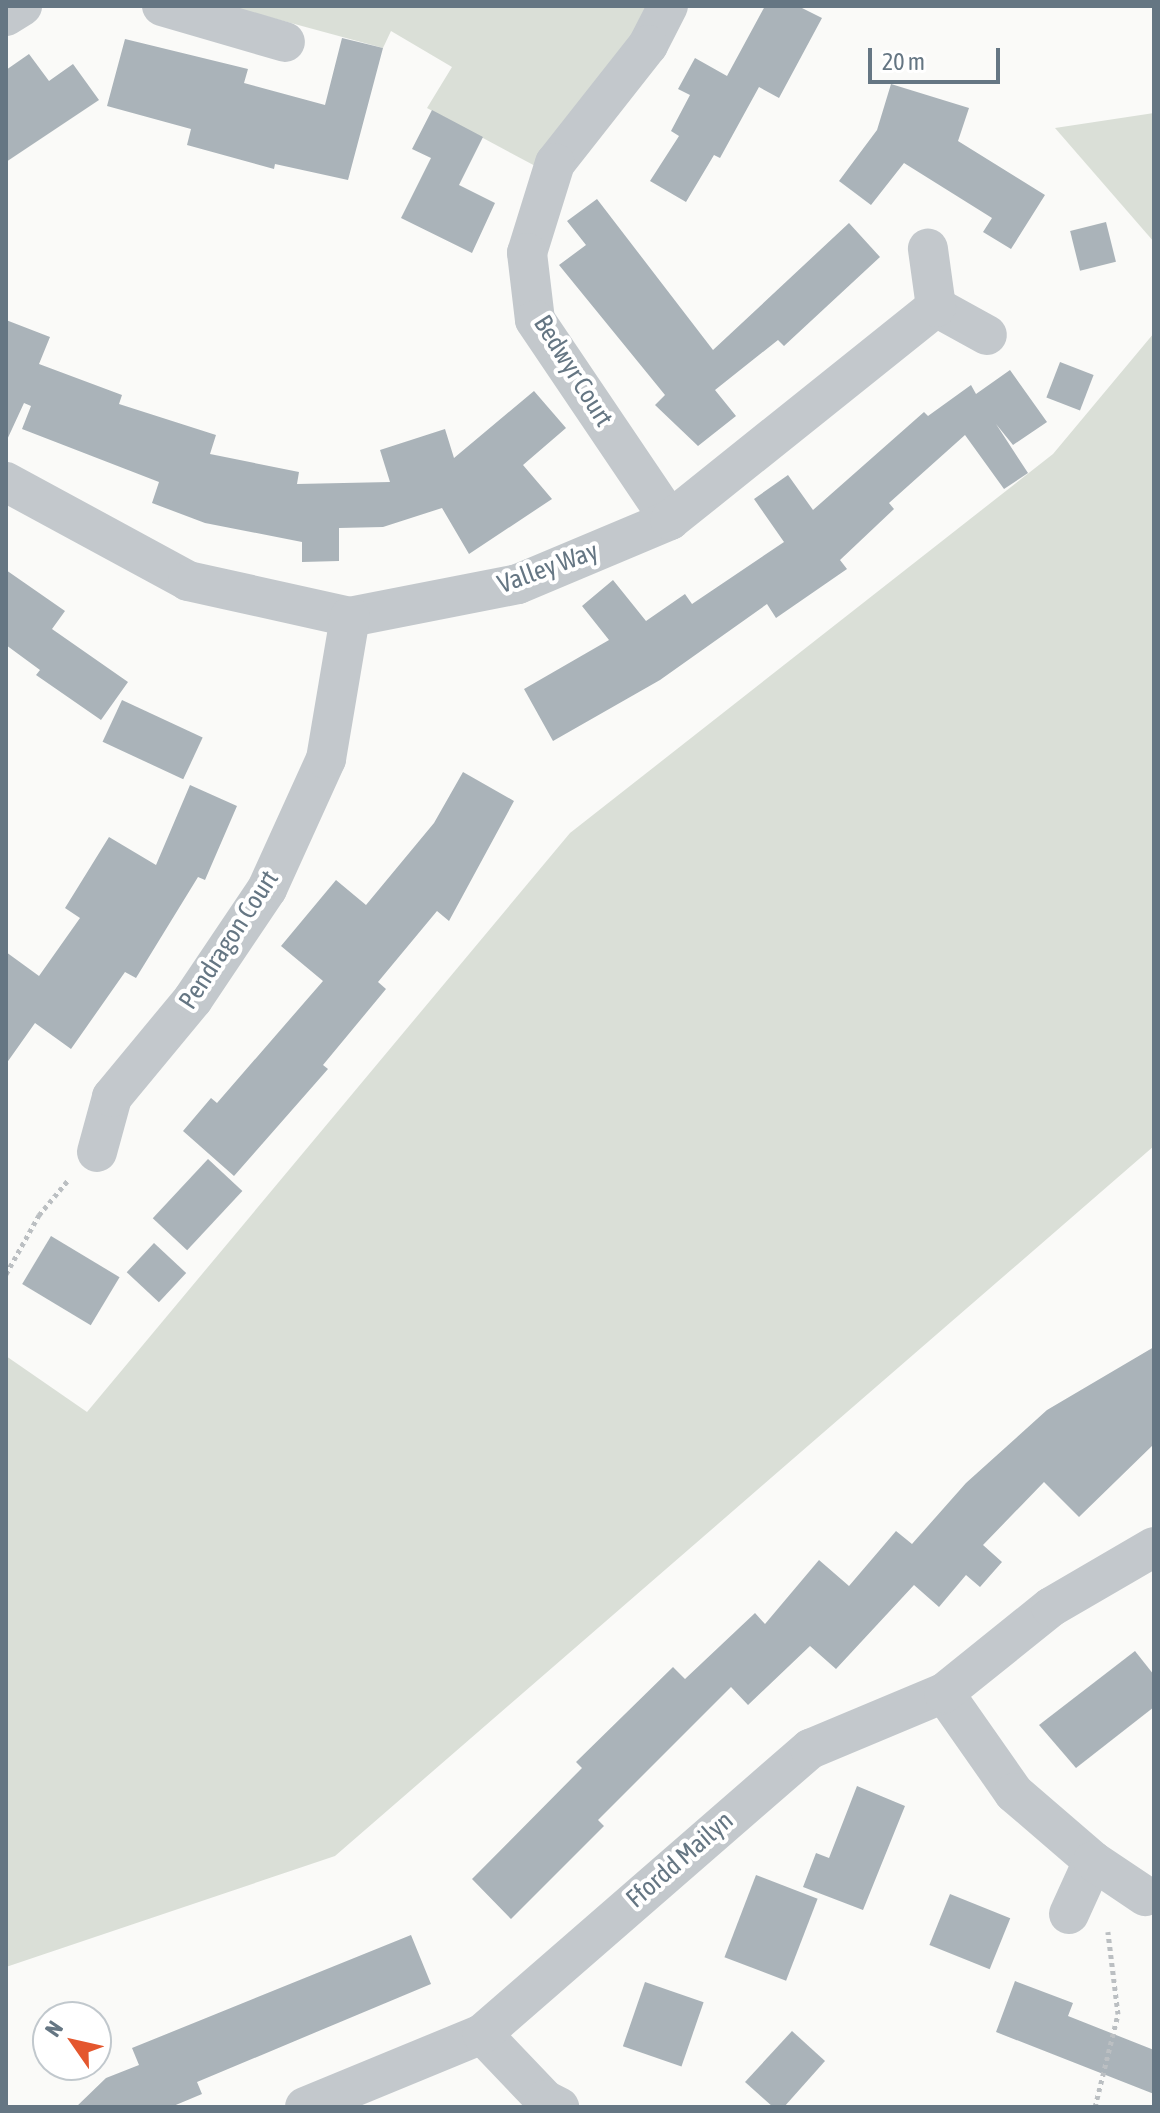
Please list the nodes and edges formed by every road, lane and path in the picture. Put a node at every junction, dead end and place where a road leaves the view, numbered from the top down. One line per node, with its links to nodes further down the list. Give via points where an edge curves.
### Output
1 (22, 6): 4 (street)
2 (162, 6): 5 (street)
3 (668, 6): 10 (street, Bedwyr Court, via 648,45 555,163 527,253 535,320)
4 (6, 16)
5 (285, 42)
6 (928, 249): 7 (street)
7 (936, 307): 8 (street); 10 (street, Valley Way)
8 (987, 335)
9 (6, 482): 11 (street, Valley Way, via 188,581)
10 (670, 520): 11 (street, Valley Way, via 518,584)
11 (350, 617): 12 (street, Pendragon Court, via 326,759 267,889 193,999 112,1097)
12 (97, 1152)
13 (49, 1201): 14 (path)
14 (6, 1274)
15 (1154, 1547): 16 (street, Ffordd Mailyn, via 1051,1607)
16 (944, 1693): 17 (street, via 1014,1793); 20 (street, Ffordd Mailyn, via 810,1749)
17 (1093, 1861): 18 (street); 19 (street); 23 (path, via 1115,1968 1118,2014)
18 (1145, 1896)
19 (1069, 1914)
20 (482, 2034): 21 (street, Ffordd Mailyn); 22 (street)
21 (305, 2107)
22 (559, 2107)
23 (1095, 2107)

